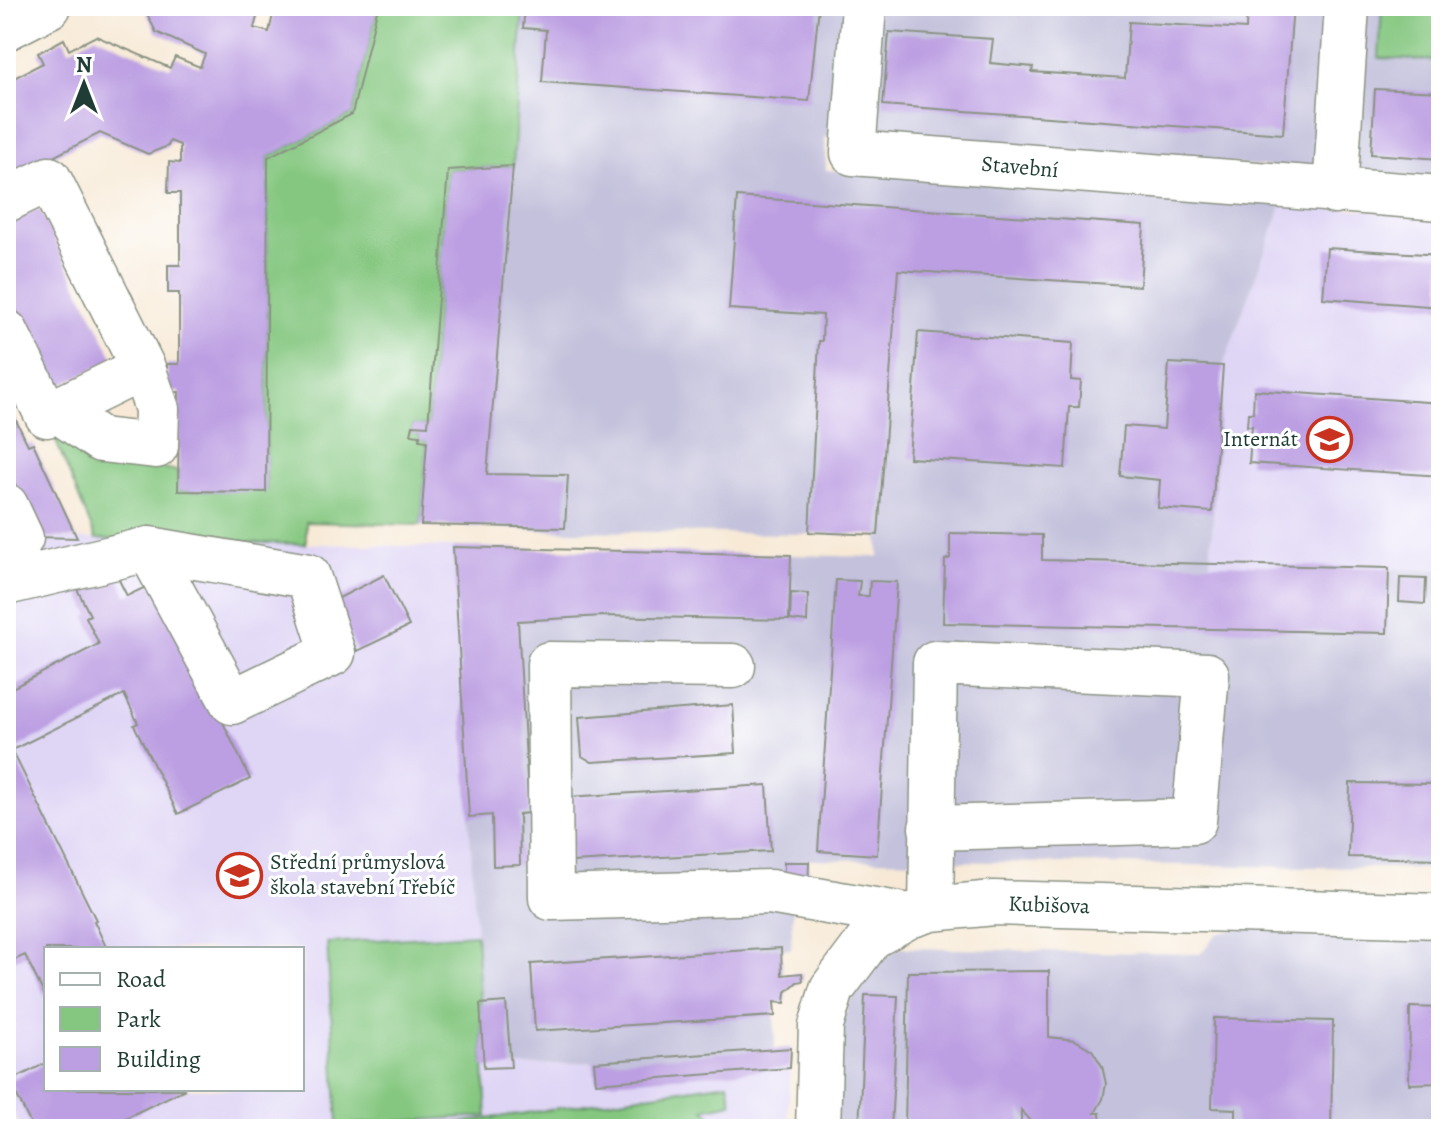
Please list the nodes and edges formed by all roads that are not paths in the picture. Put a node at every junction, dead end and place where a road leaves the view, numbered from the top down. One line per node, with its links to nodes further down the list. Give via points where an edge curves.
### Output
1 (49, 6): 4 (street)
2 (864, 6): 5 (street, Stavební, via 853,153)
3 (1347, 6): 5 (street)
4 (6, 28)
5 (1335, 192): 6 (street, Stavební)
6 (1441, 198)
7 (6, 200): 9 (street, via 49,179)
8 (6, 332): 10 (street, via 47,415)
9 (143, 368): 10 (street); 10 (street, via 157,409 156,446 101,440)
10 (57, 410)
11 (149, 549): 12 (street)
12 (6, 583)
13 (733, 666): 15 (street, via 549,664 551,898 770,892)
14 (931, 828): 14 (street, via 935,663 1207,675 1194,821); 15 (street)
15 (920, 913): 16 (street, Kubišova, via 994,903); 17 (street, Kubišova, via 871,937 832,989 821,1026)
16 (1441, 916)
17 (818, 1129)

